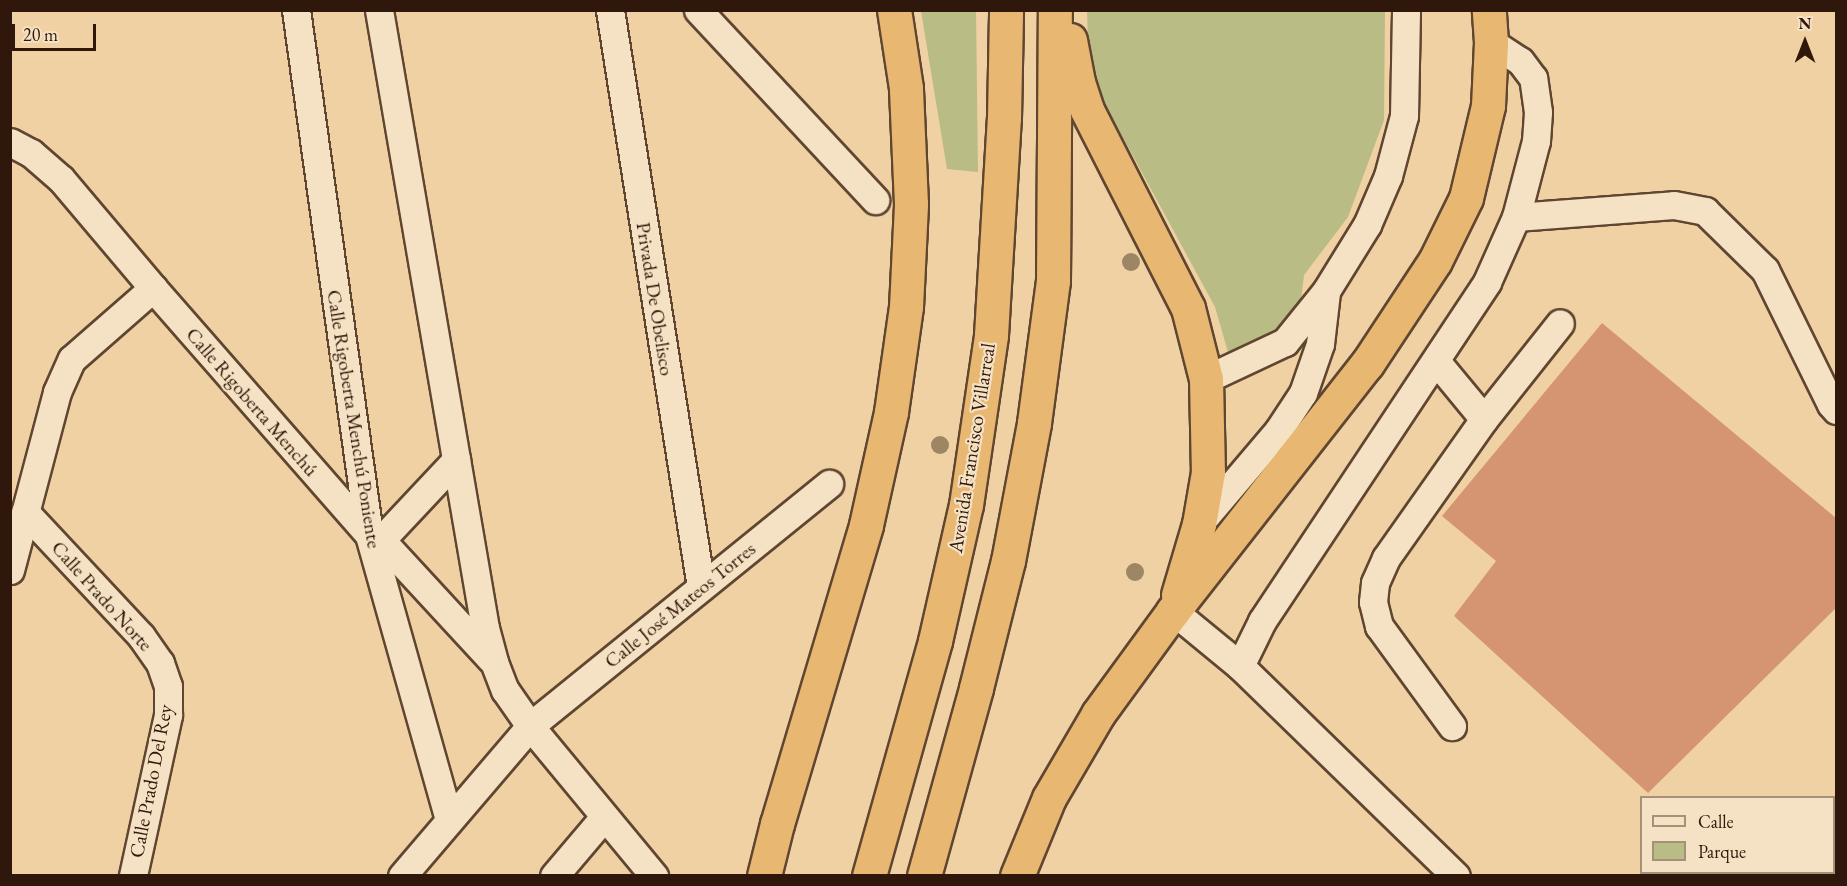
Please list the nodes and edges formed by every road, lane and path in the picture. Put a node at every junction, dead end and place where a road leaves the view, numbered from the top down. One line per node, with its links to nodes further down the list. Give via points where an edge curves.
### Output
1 (296, 10): 25 (street, Calle Rigoberta Menchú Poniente)
2 (379, 10): 21 (street)
3 (610, 10): 27 (street, Privada De Obelisco)
4 (698, 10): 12 (street)
5 (894, 10): 36 (highway, via 906,88 911,204 906,307 891,412 866,525)
6 (1006, 10): 43 (highway, Avenida Francisco Villarreal, via 991,335 966,505 935,641)
7 (1055, 10): 44 (highway, via 1053,281 1034,423 1008,561)
8 (1066, 10): 18 (highway, via 1077,82 1188,308)
9 (1406, 10): 15 (street, via 1404,116 1388,176 1367,225)
10 (1490, 26): 13 (street, via 1533,78 1538,112 1536,141); 28 (highway, via 1488,106 1466,198 1435,261 1366,364)
11 (10, 142): 14 (street, Calle Rigoberta Menchú, via 31,153 61,179)
12 (875, 200)
13 (1516, 217): 17 (street, via 1487,282); 19 (street, via 1674,205 1705,211 1765,270)
14 (153, 288): 23 (street, via 72,359 57,392); 25 (street, Calle Rigoberta Menchú)
15 (1326, 291): 18 (street, via 1285,342); 24 (street, via 1320,344 1303,393 1278,432)
16 (1560, 322): 20 (street)
17 (1436, 361): 20 (street); 30 (street, via 1262,621)
18 (1206, 379): 24 (highway, via 1208,472)
19 (1836, 410)
20 (1484, 419): 33 (street, via 1386,558 1375,583 1373,602 1379,626)
21 (456, 460): 25 (street); 29 (street)
22 (829, 484): 27 (street, Calle José Mateos Torres)
23 (25, 512): 26 (street); 31 (street, Calle Prado Norte, via 141,636 160,663)
24 (1199, 524): 28 (highway)
25 (375, 538): 29 (street, Calle Rigoberta Menchú); 35 (street, Calle Rigoberta Menchú Poniente)
26 (10, 570)
27 (701, 587): 32 (street, Calle José Mateos Torres)
28 (1173, 611): 30 (street); 45 (highway, via 1098,714 1049,798)
29 (494, 662): 32 (street, via 505,690)
30 (1240, 666): 46 (street)
31 (168, 686): 37 (street, Calle Prado Del Rey, via 168,715)
32 (530, 726): 34 (street); 35 (street, Calle José Mateos Torres)
33 (1452, 726)
34 (604, 817): 39 (street); 40 (street)
35 (449, 819): 38 (street)
36 (777, 824): 41 (highway); 42 (highway)
37 (133, 876)
38 (402, 876)
39 (554, 876)
40 (654, 876)
41 (764, 876)
42 (773, 876)
43 (868, 876)
44 (924, 876)
45 (1017, 876)
46 (1456, 876)

